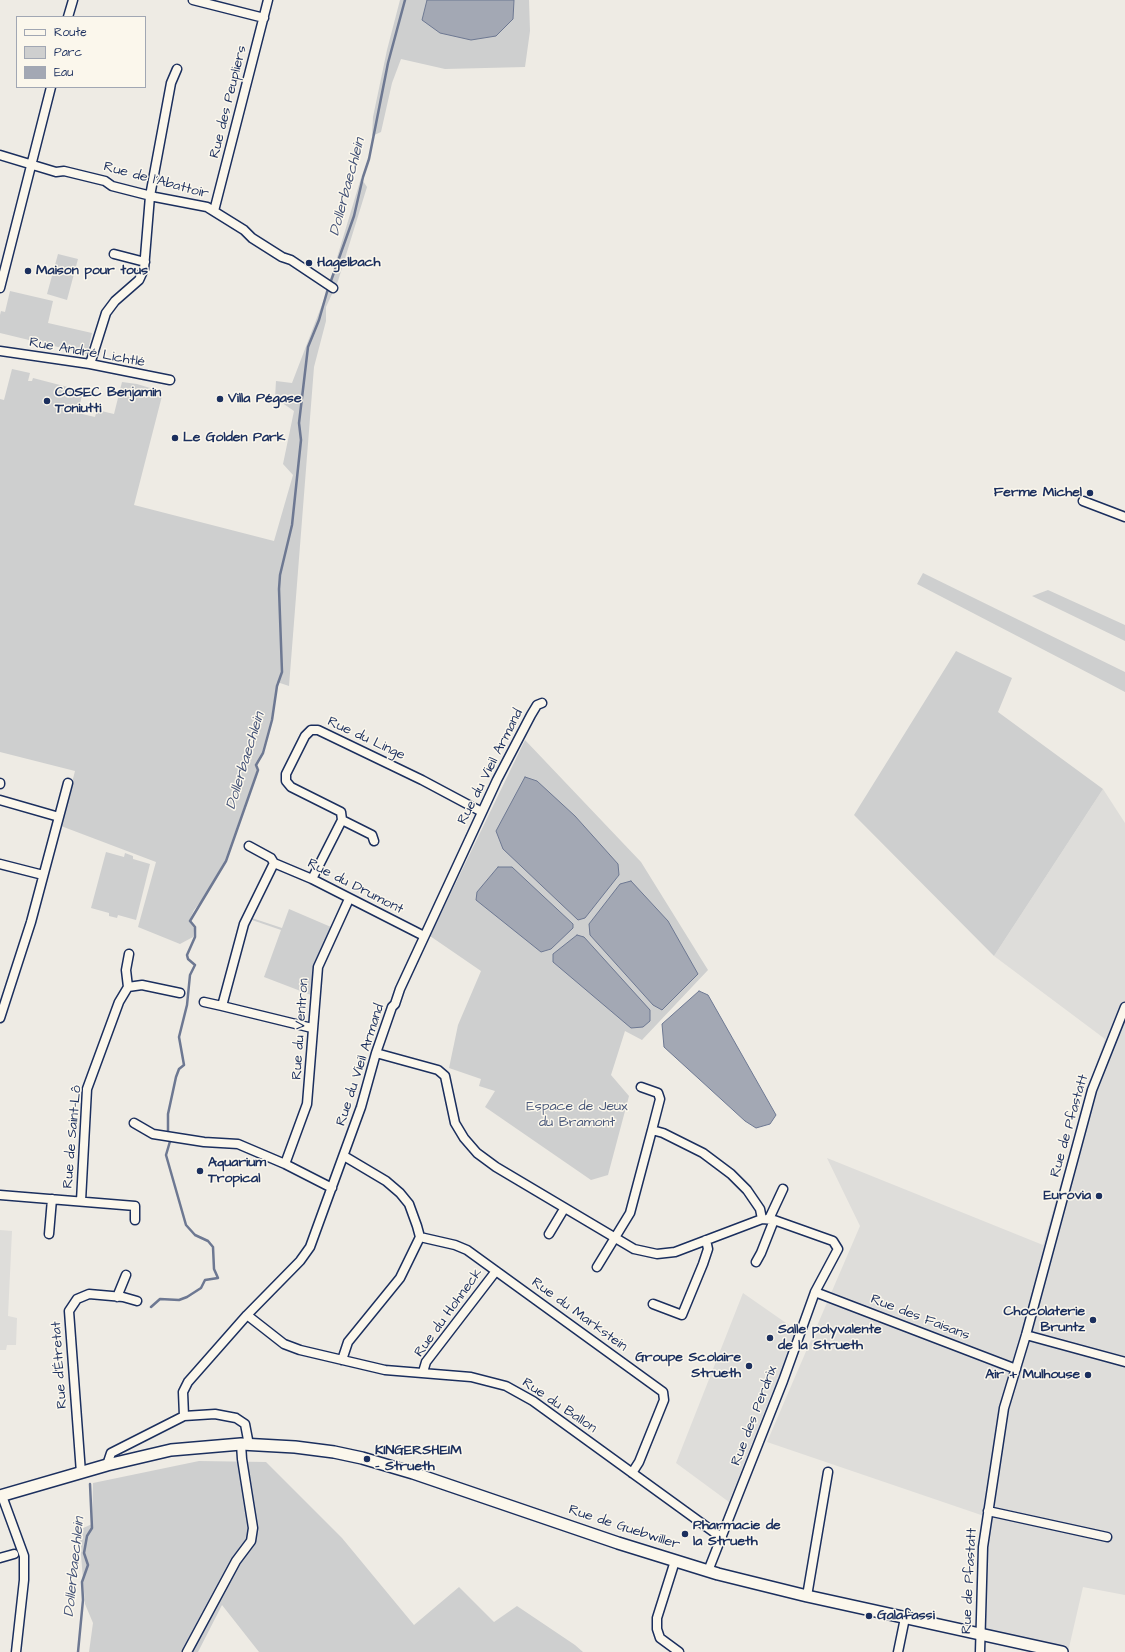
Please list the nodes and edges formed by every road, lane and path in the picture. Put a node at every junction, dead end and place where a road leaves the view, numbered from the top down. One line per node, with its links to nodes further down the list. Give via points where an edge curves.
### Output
1 (73, 0): 5 (street)
2 (193, 0): 4 (street)
3 (268, 0): 6 (street, Rue des Peupliers)
4 (206, 1): 6 (street)
5 (68, 16)
6 (264, 18): 12 (street, Rue des Peupliers)
7 (177, 69): 11 (street, via 171,83)
8 (51, 88): 10 (street)
9 (0, 155): 10 (street, Rue de l'Abattoir)
10 (31, 165): 11 (street, Rue de l'Abattoir, via 105,181 112,186); 15 (street)
11 (150, 196): 12 (street, Rue de l'Abattoir, via 181,203 188,202); 14 (street)
12 (214, 211): 16 (street, Rue de l'Abattoir)
13 (114, 254): 14 (street)
14 (145, 262): 18 (street, via 139,280 115,301 106,313)
15 (0, 288)
16 (333, 288)
17 (0, 351): 18 (street, Rue André Lichtlé)
18 (90, 364): 19 (street, Rue André Lichtlé)
19 (170, 380)
20 (1083, 501): 21 (street)
21 (1125, 517)
22 (542, 703): 25 (street, Rue du Vieil Armand, via 537,704 530,715)
23 (68, 783): 26 (street)
24 (0, 800): 26 (street)
25 (482, 812): 27 (street, Rue du Linge, via 318,730 311,730 305,736 286,774 286,781 290,787 341,812); 35 (street, Rue du Vieil Armand)
26 (59, 817): 32 (street)
27 (342, 820): 28 (street, Rue du Linge, via 372,835); 33 (street)
28 (374, 841)
29 (248, 846): 30 (street, Rue du Drumont, via 271,858)
30 (274, 863): 33 (street, Rue du Drumont); 40 (street, via 244,924)
31 (0, 864): 32 (street)
32 (43, 875): 42 (street, via 31,922)
33 (312, 879): 34 (street, Rue du Drumont)
34 (349, 899): 35 (street, Rue du Drumont); 43 (street, Rue du Ventron, via 320,959)
35 (424, 936): 44 (street, Rue du Vieil Armand, via 392,1007)
36 (129, 954): 37 (street, via 126,970)
37 (128, 987): 38 (street, via 142,985); 54 (street, Rue de Saint-Lô, via 119,1002 87,1089)
38 (180, 993)
39 (204, 1002): 40 (street)
40 (222, 1006): 43 (street)
41 (1125, 1007): 72 (street, Rue de Pfastatt, via 1092,1090)
42 (0, 1018)
43 (312, 1028): 49 (street, Rue du Ventron, via 307,1104)
44 (376, 1053): 48 (street, Rue du Vieil Armand); 55 (street, via 438,1070 445,1076 455,1123 464,1138 496,1167)
45 (641, 1087): 47 (street, via 658,1093 660,1099)
46 (134, 1123): 49 (street, via 152,1134 238,1144)
47 (652, 1130): 56 (street, via 703,1153 731,1174 747,1190); 61 (street, via 630,1213)
48 (344, 1156): 50 (street, Rue du Vieil Armand); 60 (street, via 386,1181 400,1193 409,1204)
49 (285, 1164): 50 (street)
50 (332, 1188): 71 (street, Rue du Vieil Armand, via 310,1247 300,1261)
51 (782, 1189): 56 (street)
52 (0, 1195): 53 (street)
53 (52, 1199): 54 (street); 58 (street)
54 (81, 1202): 57 (street, via 135,1206)
55 (564, 1209): 59 (street); 61 (street)
56 (768, 1219): 62 (street); 63 (street, via 761,1253); 67 (street, Rue des Perdrix, via 833,1241 838,1249)
57 (135, 1220)
58 (49, 1234)
59 (550, 1234)
60 (420, 1237): 65 (street, Rue du Markstein, via 467,1250); 73 (street, via 400,1278 348,1342)
61 (614, 1239): 62 (street, via 634,1249 657,1254 675,1252); 64 (street)
62 (706, 1240): 70 (street, via 708,1249 682,1315)
63 (756, 1262)
64 (598, 1267)
65 (496, 1271): 76 (street, Rue du Hohneck, via 426,1362); 82 (street, Rue du Markstein, via 663,1392 664,1400)
66 (126, 1275): 68 (street)
67 (815, 1292): 75 (street, Rue des Faisans); 86 (street, Rue des Perdrix)
68 (117, 1297): 69 (street, Rue d'Étretat); 81 (street, Rue d'Étretat, via 89,1294 77,1299 69,1311)
69 (137, 1301)
70 (653, 1304)
71 (247, 1316): 73 (street, Rue du Ballon, via 284,1344); 77 (street, Rue du Vieil Armand, via 188,1382 183,1392)
72 (1026, 1335): 74 (street); 75 (street, Rue de Pfastatt)
73 (342, 1360): 76 (street, Rue du Ballon, via 385,1370)
74 (1125, 1362)
75 (1016, 1369): 84 (street, Rue de Pfastatt, via 1004,1408)
76 (423, 1372): 82 (street, Rue du Ballon, via 471,1377 506,1386 533,1401)
77 (184, 1416): 78 (street, via 215,1414 236,1418 245,1424); 79 (street, via 111,1453)
78 (245, 1444): 79 (main road, Rue de Guebwiller, via 171,1450); 89 (main road, Rue de Guebwiller, via 295,1446 362,1458); 95 (street, via 242,1459 253,1528 251,1541 236,1561)
79 (107, 1465): 81 (main road, Rue de Guebwiller)
80 (828, 1472): 91 (street)
81 (81, 1473): 83 (main road, Rue de Guebwiller)
82 (632, 1473): 86 (street, Rue du Ballon)
83 (1, 1496): 94 (street, via 24,1556)
84 (988, 1511): 85 (street, Rue de Pfastatt); 93 (street, Rue de Pfastatt, via 982,1547)
85 (1107, 1537)
86 (722, 1538): 90 (street, Rue des Perdrix)
87 (14, 1554): 88 (street)
88 (0, 1558)
89 (675, 1561): 90 (main road, Rue de Guebwiller); 96 (street, via 657,1618 657,1630 660,1638)
90 (708, 1571): 91 (main road, Rue de Guebwiller)
91 (807, 1596): 92 (main road, Rue de Guebwiller)
92 (905, 1618): 93 (main road, Rue de Guebwiller); 97 (street)
93 (980, 1635): 98 (street, Rue de Pfastatt); 99 (main road, Rue de Guebwiller)
94 (16, 1652)
95 (187, 1652)
96 (680, 1652)
97 (898, 1652)
98 (980, 1652)
99 (1062, 1652)

